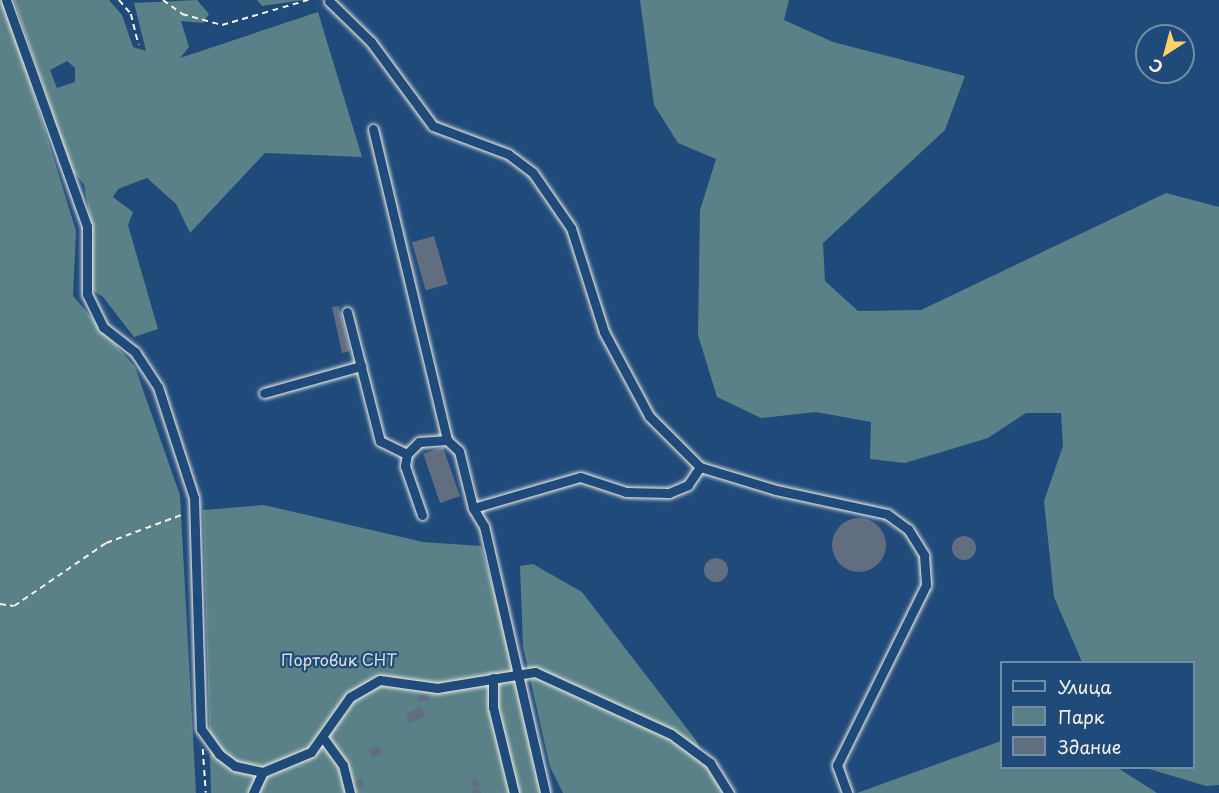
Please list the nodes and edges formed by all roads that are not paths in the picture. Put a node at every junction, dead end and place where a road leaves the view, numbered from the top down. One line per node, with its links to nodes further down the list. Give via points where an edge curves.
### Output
1 (6, 0): 15 (street, via 87,226 87,294 103,327 135,352 158,387 194,498 201,729 235,766)
2 (329, 1): 9 (street, via 371,42 433,126 508,154 533,173 571,228 604,332 649,416)
3 (373, 129): 7 (street)
4 (346, 312): 5 (street)
5 (361, 366): 6 (street); 8 (street, via 380,441)
6 (264, 393)
7 (447, 440): 8 (street, via 425,440); 10 (street, via 459,451)
8 (407, 454): 11 (street, via 405,466)
9 (700, 466): 10 (street, via 688,485 669,494 626,492 580,477); 21 (street, via 776,490 887,514 908,529 924,555 926,585 837,765)
10 (473, 508): 12 (street, via 484,526)
11 (422, 515)
12 (517, 672): 13 (street); 19 (street); 20 (street, via 535,672 671,734 711,763)
13 (493, 678): 14 (street, via 437,688 380,680 350,697); 18 (street, via 493,707)
14 (324, 739): 15 (street, via 311,752); 17 (street, via 343,765)
15 (263, 772): 16 (street)
16 (253, 793)
17 (350, 793)
18 (514, 793)
19 (544, 793)
20 (729, 793)
21 (847, 793)

